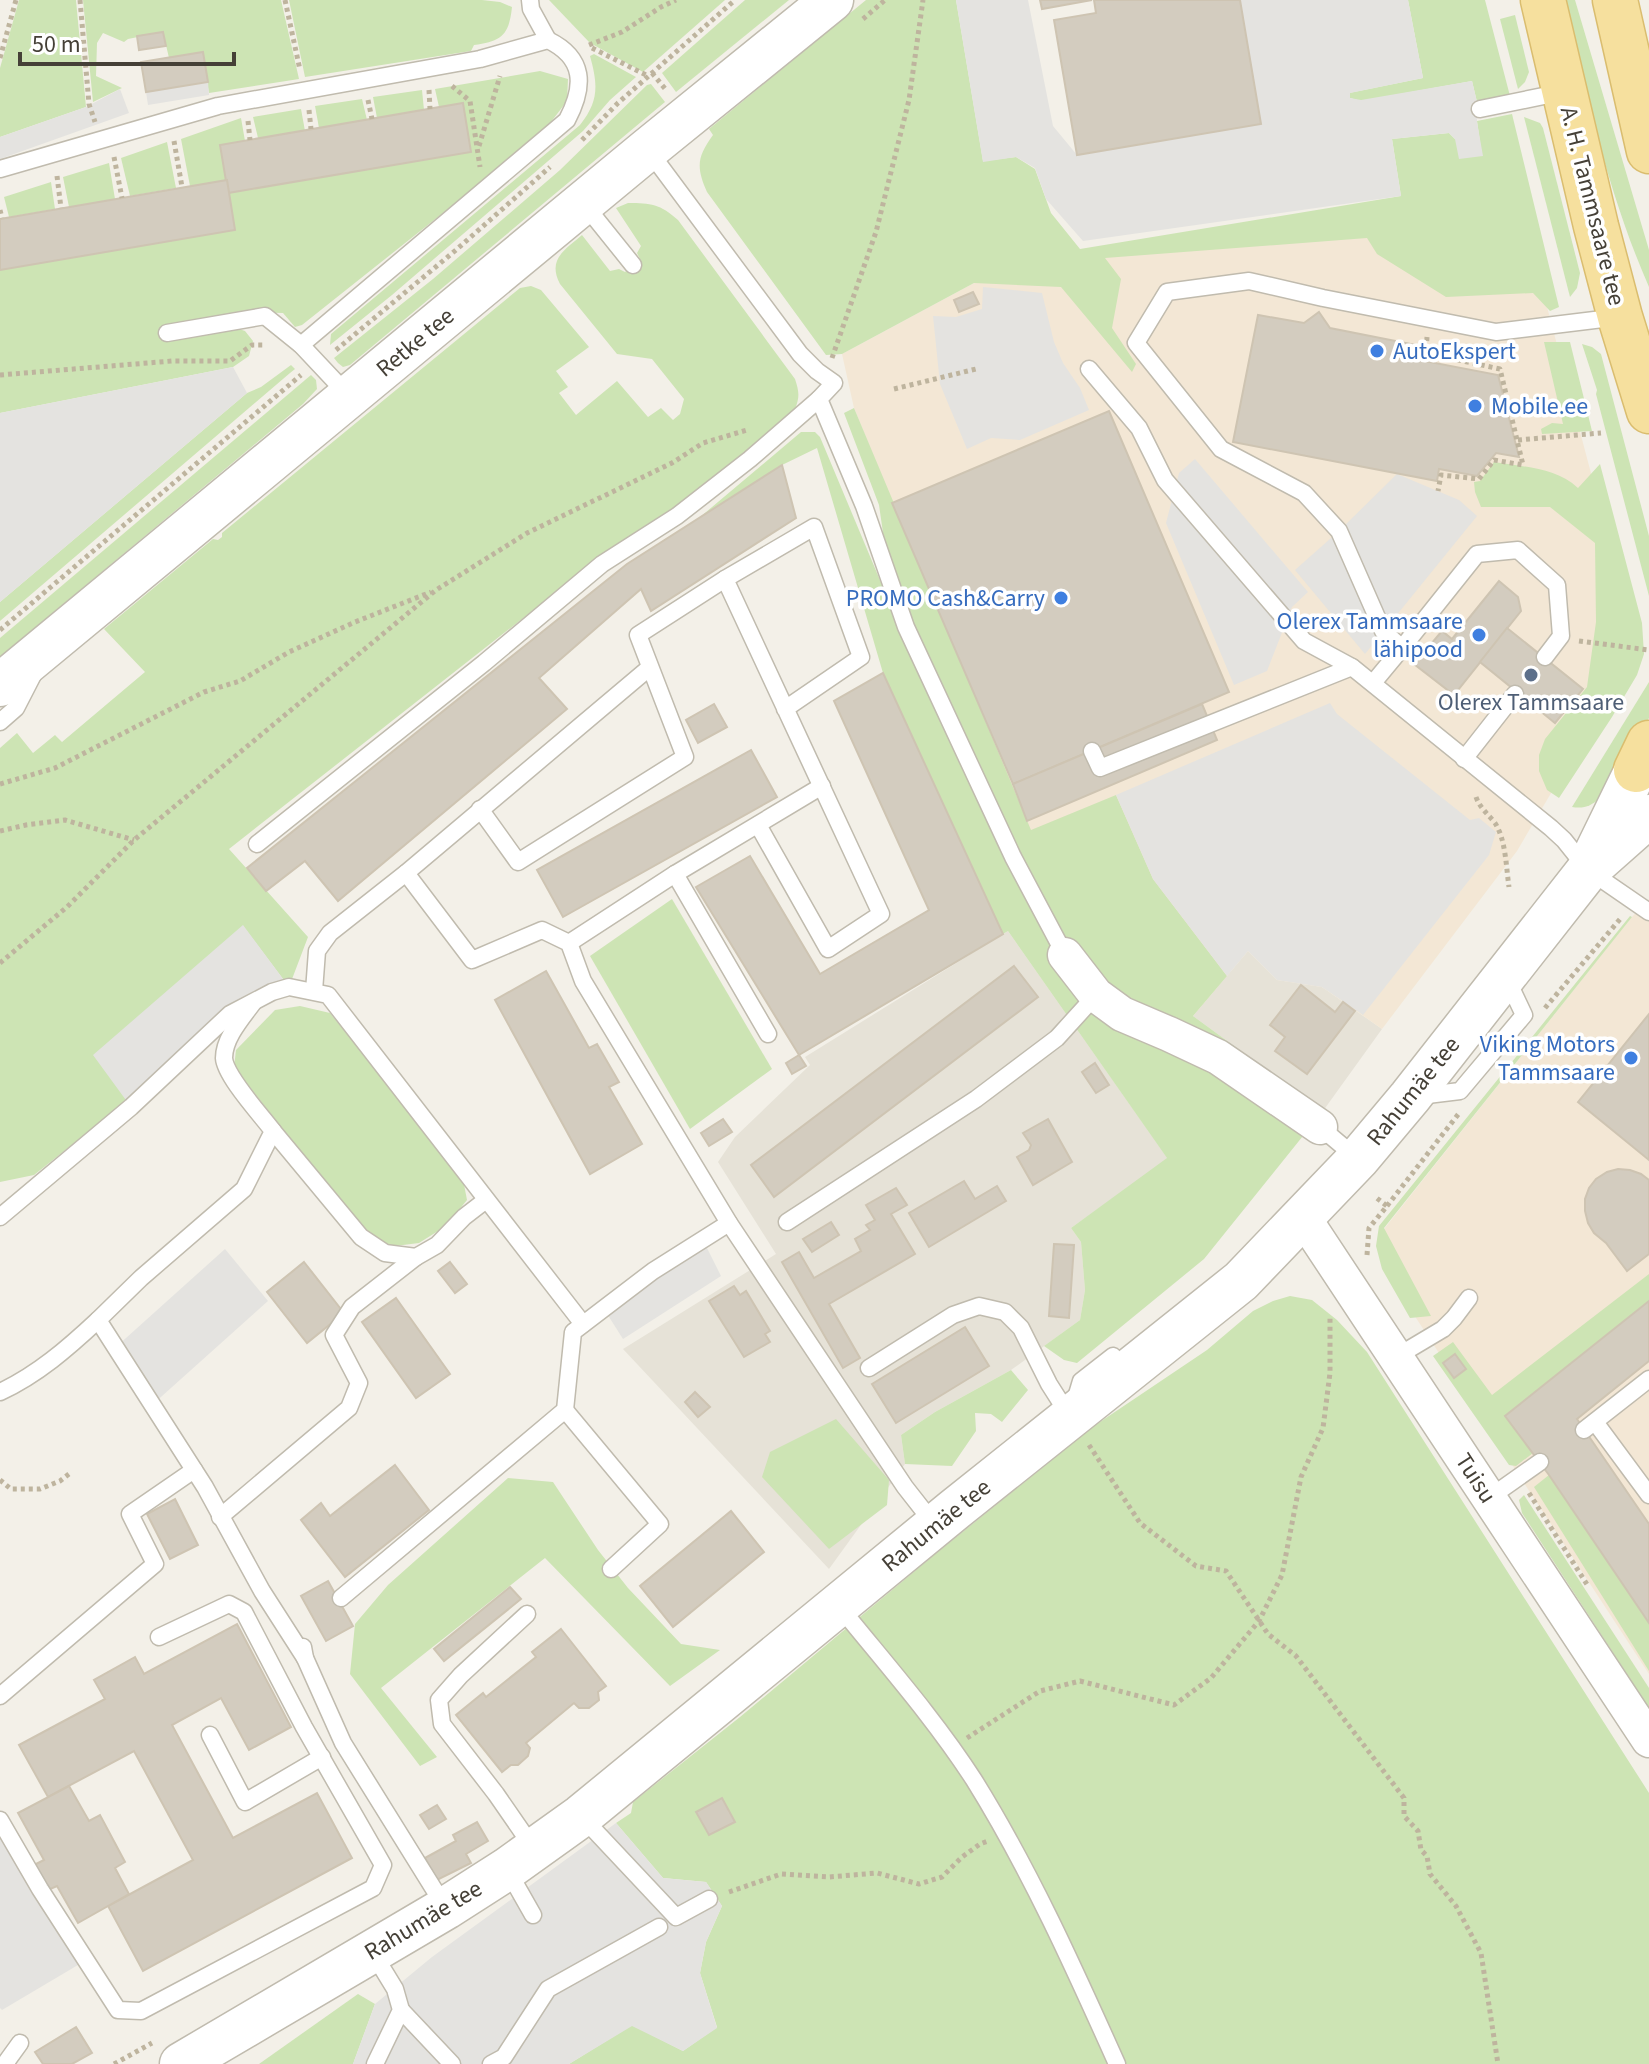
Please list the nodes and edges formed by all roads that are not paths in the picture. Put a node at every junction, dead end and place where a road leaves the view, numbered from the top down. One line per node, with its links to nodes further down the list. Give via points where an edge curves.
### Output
1 (530, 0): 5 (lane)
2 (832, 0): 8 (street, Retke tee)
3 (1543, 0): 6 (main road, A. H. Tammsaare tee)
4 (1615, 0): 9 (main road)
5 (548, 40): 10 (lane, via 306,97 218,106); 15 (lane, via 575,61 578,99 567,120)
6 (1564, 92): 7 (lane); 13 (main road, A. H. Tammsaare tee)
7 (1480, 109)
8 (648, 149): 11 (street, Retke tee); 19 (lane, via 800,354 834,383)
9 (1649, 151)
10 (0, 169)
11 (583, 203): 12 (lane); 18 (street, Retke tee)
12 (633, 265)
13 (1620, 317): 16 (main road); 20 (main road, A. H. Tammsaare tee); 23 (lane, via 1496,332 1249,281 1167,292 1136,343 1221,449 1304,493 1339,531 1383,631)
14 (167, 333): 15 (lane, via 265,316)
15 (301, 345): 18 (lane)
16 (1649, 357)
17 (1089, 369): 25 (lane, via 1139,428 1165,480 1304,641)
18 (350, 396): 22 (street, Retke tee)
19 (819, 399): 39 (lane, via 677,516 602,564); 45 (lane, via 906,627 1013,857)
20 (1649, 411)
21 (725, 579): 26 (lane, via 638,635); 30 (lane); 30 (lane, via 814,527 861,657)
22 (46, 647): 28 (street, Retke tee); 31 (lane, via 16,708)
23 (1402, 648): 24 (lane, via 1477,554 1518,550 1557,585 1561,636); 27 (lane)
24 (1545, 657)
25 (1352, 667): 27 (lane); 32 (lane, via 1100,768)
26 (649, 668): 36 (lane); 36 (lane, via 685,757 518,862)
27 (1373, 683): 34 (lane)
28 (0, 685)
29 (1515, 694): 34 (lane)
30 (785, 709): 35 (lane)
31 (0, 722)
32 (1092, 751)
33 (1645, 756): 40 (street, Rahumäe tee)
34 (1464, 759): 40 (lane, via 1551,828)
35 (822, 786): 38 (lane); 38 (lane, via 881,914 828,949)
36 (480, 809): 41 (lane)
37 (1649, 816): 40 (street, Rahumäe tee)
38 (758, 825): 42 (lane)
39 (257, 844)
40 (1588, 870): 43 (lane); 52 (street, Rahumäe tee, via 1410,1097)
41 (406, 873): 44 (lane, via 472,960 542,930); 46 (lane, via 330,933 317,951)
42 (675, 874): 44 (lane); 49 (lane)
43 (1649, 912)
44 (569, 943): 57 (lane, via 583,981)
45 (1065, 955): 47 (street)
46 (314, 991): 48 (lane, via 289,987); 53 (lane, via 328,995)
47 (1096, 995): 50 (street, via 1122,1014 1218,1057); 56 (lane, via 1057,1038 976,1099)
48 (254, 1002): 51 (lane, via 224,1056 227,1072); 54 (lane, via 230,1014 131,1107)
49 (768, 1034)
50 (1320, 1127): 52 (lane)
51 (273, 1131): 58 (lane, via 361,1237 385,1253); 60 (lane, via 244,1189)
52 (1366, 1178): 55 (street, Rahumäe tee)
53 (486, 1200): 58 (lane); 61 (lane)
54 (0, 1217)
55 (1303, 1217): 63 (street, Tuisu, via 1354,1265); 68 (street, Rahumäe tee, via 1241,1281 1192,1310)
56 (787, 1222)
57 (729, 1223): 61 (lane); 74 (lane)
58 (416, 1257): 73 (lane, via 352,1307 334,1335 359,1383 349,1408)
59 (1469, 1298): 63 (lane, via 1443,1329)
60 (98, 1320): 66 (lane, via 65,1351); 70 (lane)
61 (583, 1324): 67 (lane, via 573,1332)
62 (1121, 1350): 68 (lane, via 1081,1381)
63 (1396, 1357): 72 (street, Tuisu)
64 (869, 1368): 68 (lane, via 953,1315 979,1306 1005,1312 1021,1328)
65 (1649, 1379): 71 (lane, via 1590,1426)
66 (0, 1392)
67 (565, 1410): 75 (lane, via 660,1524); 76 (lane)
68 (1070, 1418): 74 (street, Rahumäe tee)
69 (1540, 1462): 72 (lane)
70 (194, 1470): 73 (lane); 82 (lane, via 130,1514 155,1564)
71 (1649, 1495)
72 (1489, 1498): 84 (street, Tuisu)
73 (220, 1517): 81 (lane)
74 (935, 1526): 77 (street, Rahumäe tee)
75 (611, 1569)
76 (341, 1598)
77 (837, 1605): 86 (street, Rahumäe tee); 101 (lane, via 974,1781 1069,1956)
78 (527, 1614): 88 (lane, via 439,1700 442,1724 496,1794)
79 (301, 1636): 81 (lane)
80 (159, 1637): 85 (lane, via 229,1604 244,1612)
81 (305, 1658): 90 (lane, via 343,1743)
82 (0, 1696)
83 (210, 1735): 85 (lane, via 245,1802)
84 (1649, 1740)
85 (322, 1757): 87 (lane, via 383,1865 373,1888 141,2011 118,2010)
86 (581, 1816): 88 (street, Rahumäe tee); 89 (lane, via 676,1917)
87 (0, 1820)
88 (520, 1859): 90 (street, Rahumäe tee); 91 (lane)
89 (709, 1899)
90 (446, 1908): 93 (street, Rahumäe tee)
91 (533, 1915)
92 (659, 1927): 96 (lane, via 548,1989)
93 (373, 1951): 94 (lane); 98 (street, Rahumäe tee, via 239,2038)
94 (401, 2010): 99 (lane); 100 (lane)
95 (20, 2043): 97 (lane)
96 (501, 2062)
97 (7, 2064)
98 (181, 2064)
99 (375, 2064)
100 (452, 2064)
101 (1117, 2064)

